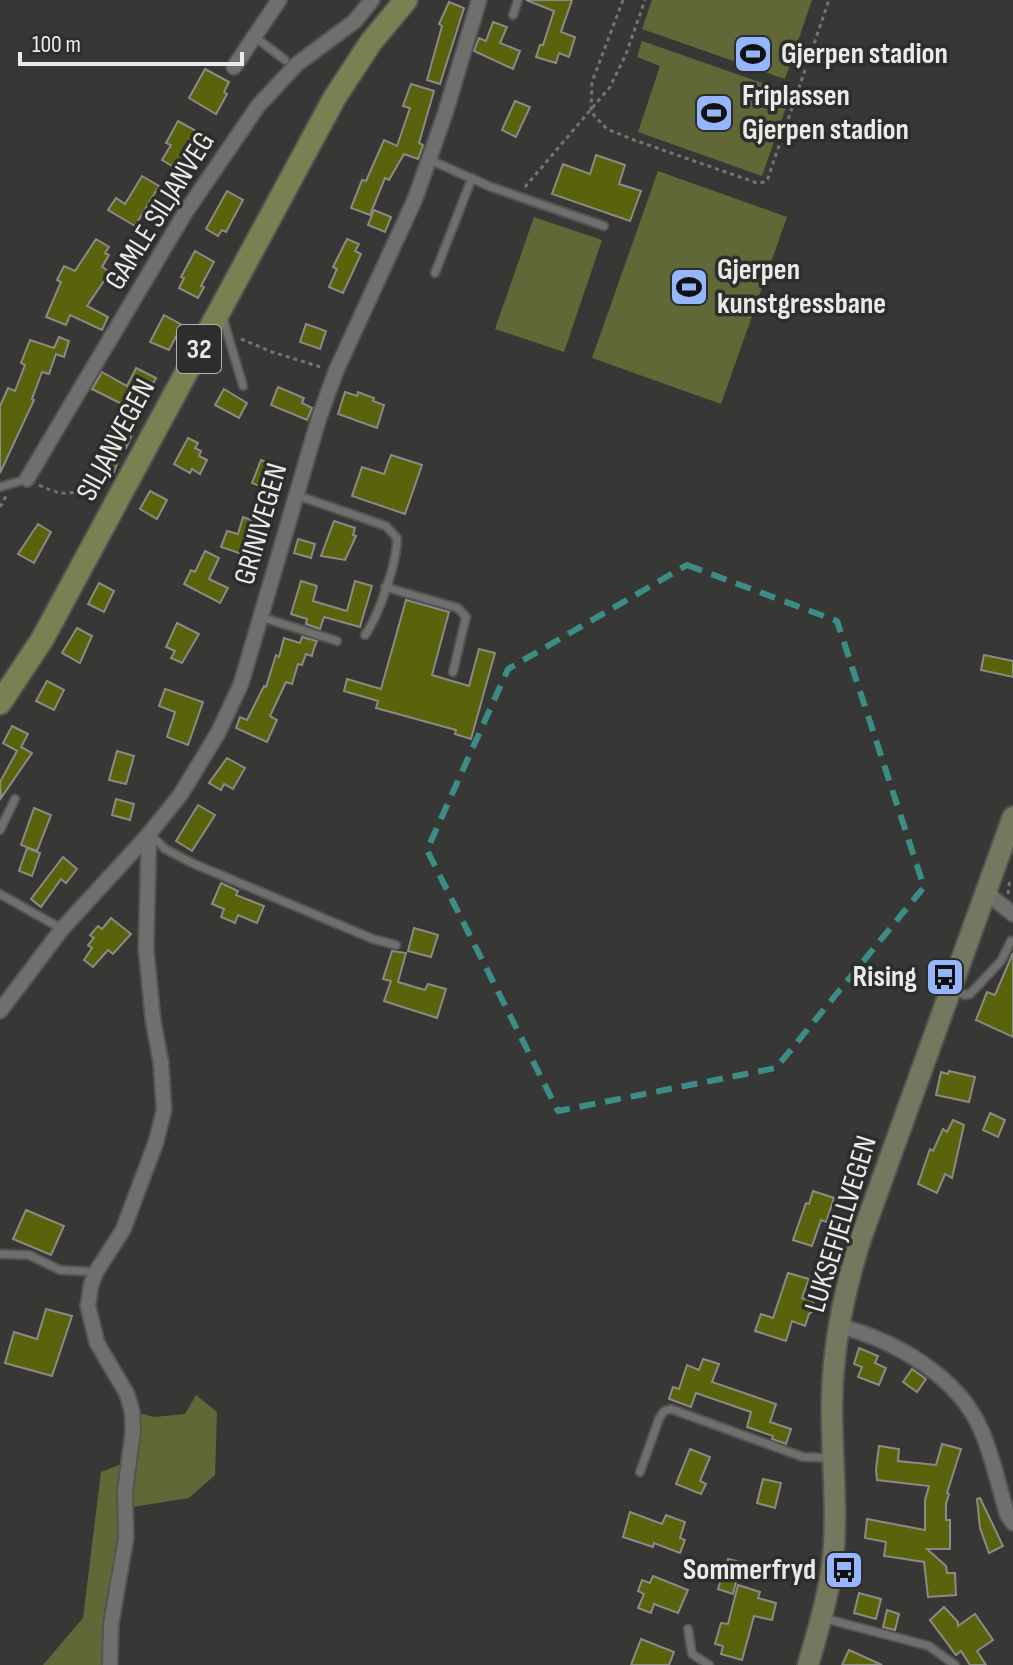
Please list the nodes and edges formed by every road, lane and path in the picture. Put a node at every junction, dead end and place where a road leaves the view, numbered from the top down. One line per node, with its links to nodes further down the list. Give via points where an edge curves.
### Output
1 (279, 0): 10 (street)
2 (372, 0): 23 (street, GAMLE SILJANVEG, via 355,21 297,64 258,106 185,213)
3 (406, 0): 19 (main road, SILJANVEGEN / 32, via 335,97)
4 (479, 0): 14 (street, GRINIVEGEN)
5 (518, 0): 9 (lane)
6 (623, 0): 13 (path, via 592,82)
7 (645, 0): 13 (path, via 617,75)
8 (829, 0): 13 (path, via 765,182 634,140 607,129)
9 (513, 15)
10 (255, 37): 11 (lane); 12 (street)
11 (285, 60)
12 (234, 67)
13 (591, 112): 16 (path)
14 (430, 160): 15 (lane); 21 (street, GRINIVEGEN)
15 (472, 178): 16 (lane); 18 (lane)
16 (517, 196): 17 (lane)
17 (604, 226)
18 (435, 273)
19 (220, 309): 20 (lane); 24 (main road, SILJANVEGEN / 32)
20 (228, 333): 21 (path); 22 (lane)
21 (336, 371): 26 (street, GRINIVEGEN)
22 (243, 386)
23 (27, 479): 24 (path, via 69,495 104,475); 25 (lane)
24 (127, 481): 32 (main road, SILJANVEGEN / 32, via 43,638)
25 (0, 487)
26 (296, 495): 27 (lane, via 362,516 392,532 397,549); 28 (street, GRINIVEGEN)
27 (385, 587): 29 (lane); 31 (lane, via 465,614)
28 (261, 617): 30 (lane); 36 (street, GRINIVEGEN, via 223,723 181,794)
29 (365, 635)
30 (337, 641)
31 (453, 672)
32 (0, 703)
33 (15, 799): 35 (lane)
34 (1013, 817): 38 (main road, LUKSEFJELLVEGEN)
35 (0, 826)
36 (149, 834): 41 (street, GRINIVEGEN); 43 (lane, via 165,849 201,867); 47 (street, via 146,948 164,1110 123,1230)
37 (1010, 869): 40 (path)
38 (987, 893): 40 (street); 44 (main road, LUKSEFJELLVEGEN)
39 (0, 894): 41 (lane)
40 (1010, 911)
41 (62, 929): 45 (street, GRINIVEGEN)
42 (1011, 941): 44 (lane, via 1001,961 970,994)
43 (396, 945)
44 (952, 990): 48 (main road, LUKSEFJELLVEGEN, via 861,1238)
45 (0, 1011)
46 (0, 1254): 47 (lane, via 29,1255 60,1270)
47 (96, 1272): 54 (street, via 88,1306 92,1327 127,1394 133,1431)
48 (839, 1326): 49 (main road, LUKSEFJELLVEGEN, via 832,1400); 51 (street, via 871,1334 922,1362 945,1382 981,1430)
49 (834, 1458): 50 (lane, via 803,1457 671,1409 659,1419); 52 (main road, LUKSEFJELLVEGEN, via 833,1560)
50 (640, 1472)
51 (1013, 1523)
52 (821, 1618): 56 (main road, LUKSEFJELLVEGEN); 57 (lane, via 924,1644)
53 (688, 1629): 55 (lane, via 692,1654)
54 (110, 1665)
55 (709, 1665)
56 (808, 1665)
57 (955, 1665)

